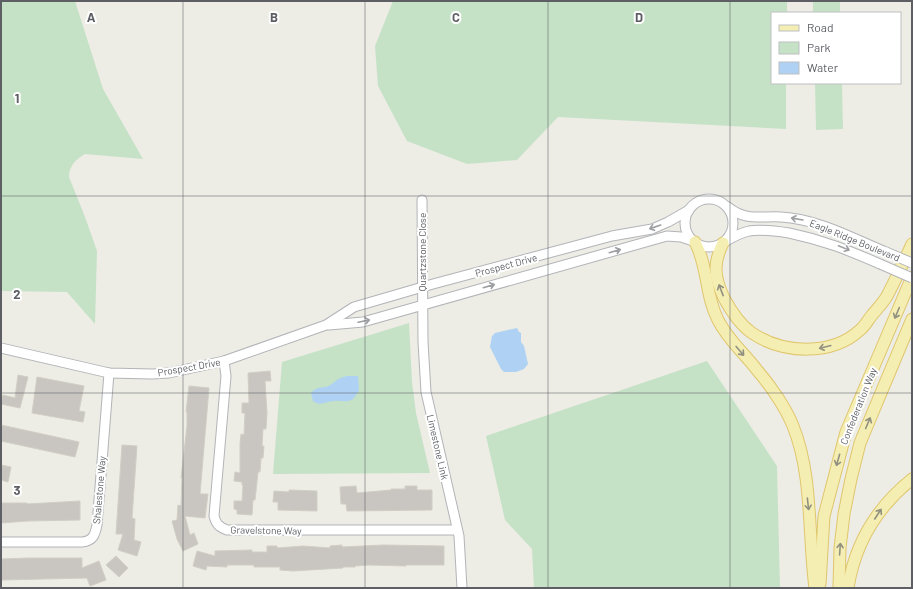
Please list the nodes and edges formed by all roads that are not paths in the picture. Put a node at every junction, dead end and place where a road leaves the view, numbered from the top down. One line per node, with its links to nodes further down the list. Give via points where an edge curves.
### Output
1 (422, 200): 9 (street, Quartzstone Close)
2 (728, 207): 3 (street, via 723,202 709,198 695,203); 5 (street, via 734,221 730,235); 7 (street, Eagle Ridge Boulevard, one-way to 2, bridge, via 827,227 796,218 741,216)
3 (689, 210): 4 (street, via 685,222 686,229); 9 (street, Prospect Drive, one-way to 9, via 652,228 612,236)
4 (694, 242): 5 (street, via 706,247); 10 (street, Prospect Drive, one-way to 4, via 667,236 681,237); 20 (main road, one-way to 20, via 701,254 708,294 717,320 773,390 793,426 804,467)
5 (724, 242): 6 (main road, one-way to 5, via 886,297 860,330 845,340 814,349 784,347 767,341 737,319 721,291 716,270 716,258); 8 (street, Eagle Ridge Boulevard, one-way to 8, bridge, via 740,233 776,231 841,247)
6 (912, 244)
7 (912, 263)
8 (912, 278): 21 (main road, Confederation Way, one-way to 21, via 846,432 824,516)
9 (423, 288): 10 (street, Quartzstone Close); 12 (street, Prospect Drive, via 354,308)
10 (423, 304): 12 (street, Prospect Drive, one-way to 10, via 363,322); 17 (street, Limestone Link, via 426,392)
11 (912, 319): 22 (main road, Confederation Way, one-way to 11, via 844,514 860,443)
12 (326, 325): 14 (street, Prospect Drive)
13 (1, 348): 15 (street, Prospect Drive)
14 (224, 361): 15 (street, Prospect Drive, via 169,373); 17 (street, Gravelstone Way, via 226,376 214,516 218,526 227,530)
15 (109, 373): 18 (street, Shalestone Way, via 97,525 93,537 82,542)
16 (912, 478): 23 (main road, one-way to 16, via 851,571 865,533 884,505)
17 (457, 530): 19 (street, Limestone Link)
18 (1, 542)
19 (462, 588)
20 (815, 588)
21 (820, 588)
22 (839, 588)
23 (848, 588)

